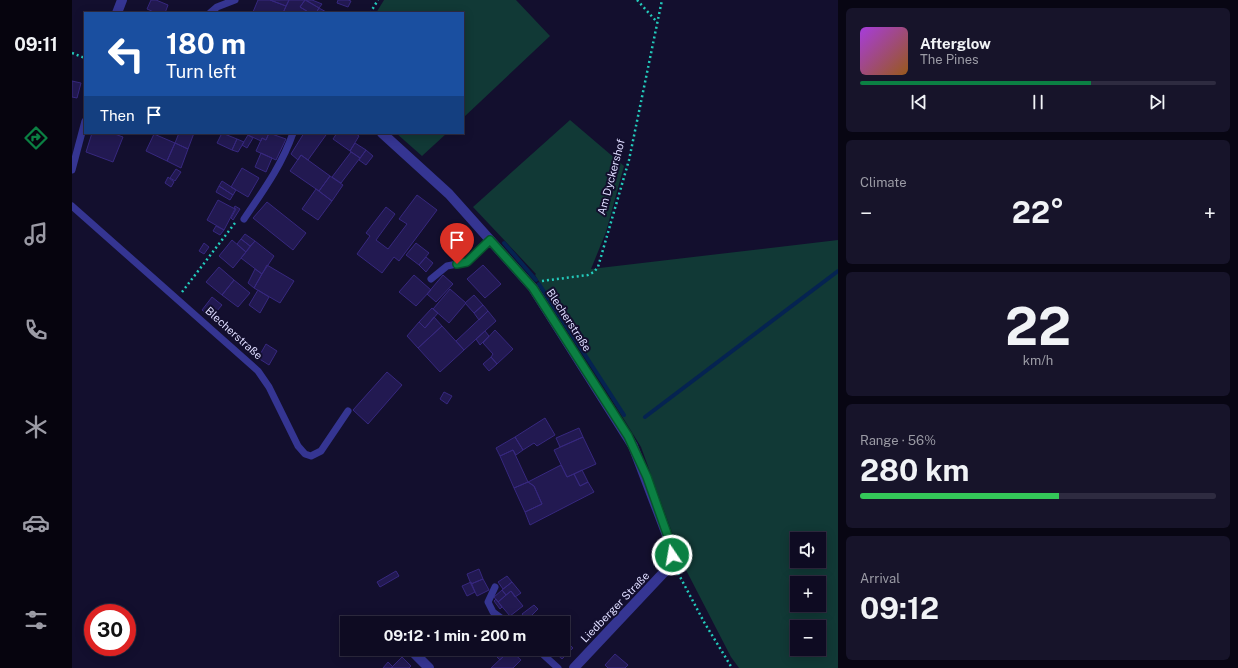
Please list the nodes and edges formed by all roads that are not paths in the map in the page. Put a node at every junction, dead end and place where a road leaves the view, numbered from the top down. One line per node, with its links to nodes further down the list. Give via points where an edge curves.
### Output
1 (122, 0): 3 (street)
2 (235, 0): 4 (lane)
3 (117, 12)
4 (211, 12)
5 (84, 125): 8 (lane)
6 (293, 134): 10 (lane, via 274,176)
7 (383, 134): 11 (street, Blecherstraße, via 436,181)
8 (72, 170)
9 (72, 206): 13 (lane, Blecherstraße, via 258,371 298,446 305,454 314,455 322,451)
10 (244, 219)
11 (490, 240): 12 (lane, via 467,262 447,266); 14 (street, Blecherstraße, via 529,282 634,446 670,542)
12 (431, 279)
13 (348, 411)
14 (672, 561): 21 (street, Liedberger Straße, via 664,574)
15 (495, 587): 16 (lane, via 488,602)
16 (498, 616)
17 (417, 656): 19 (street)
18 (545, 656): 20 (lane)
19 (429, 668)
20 (558, 668)
21 (574, 668)

